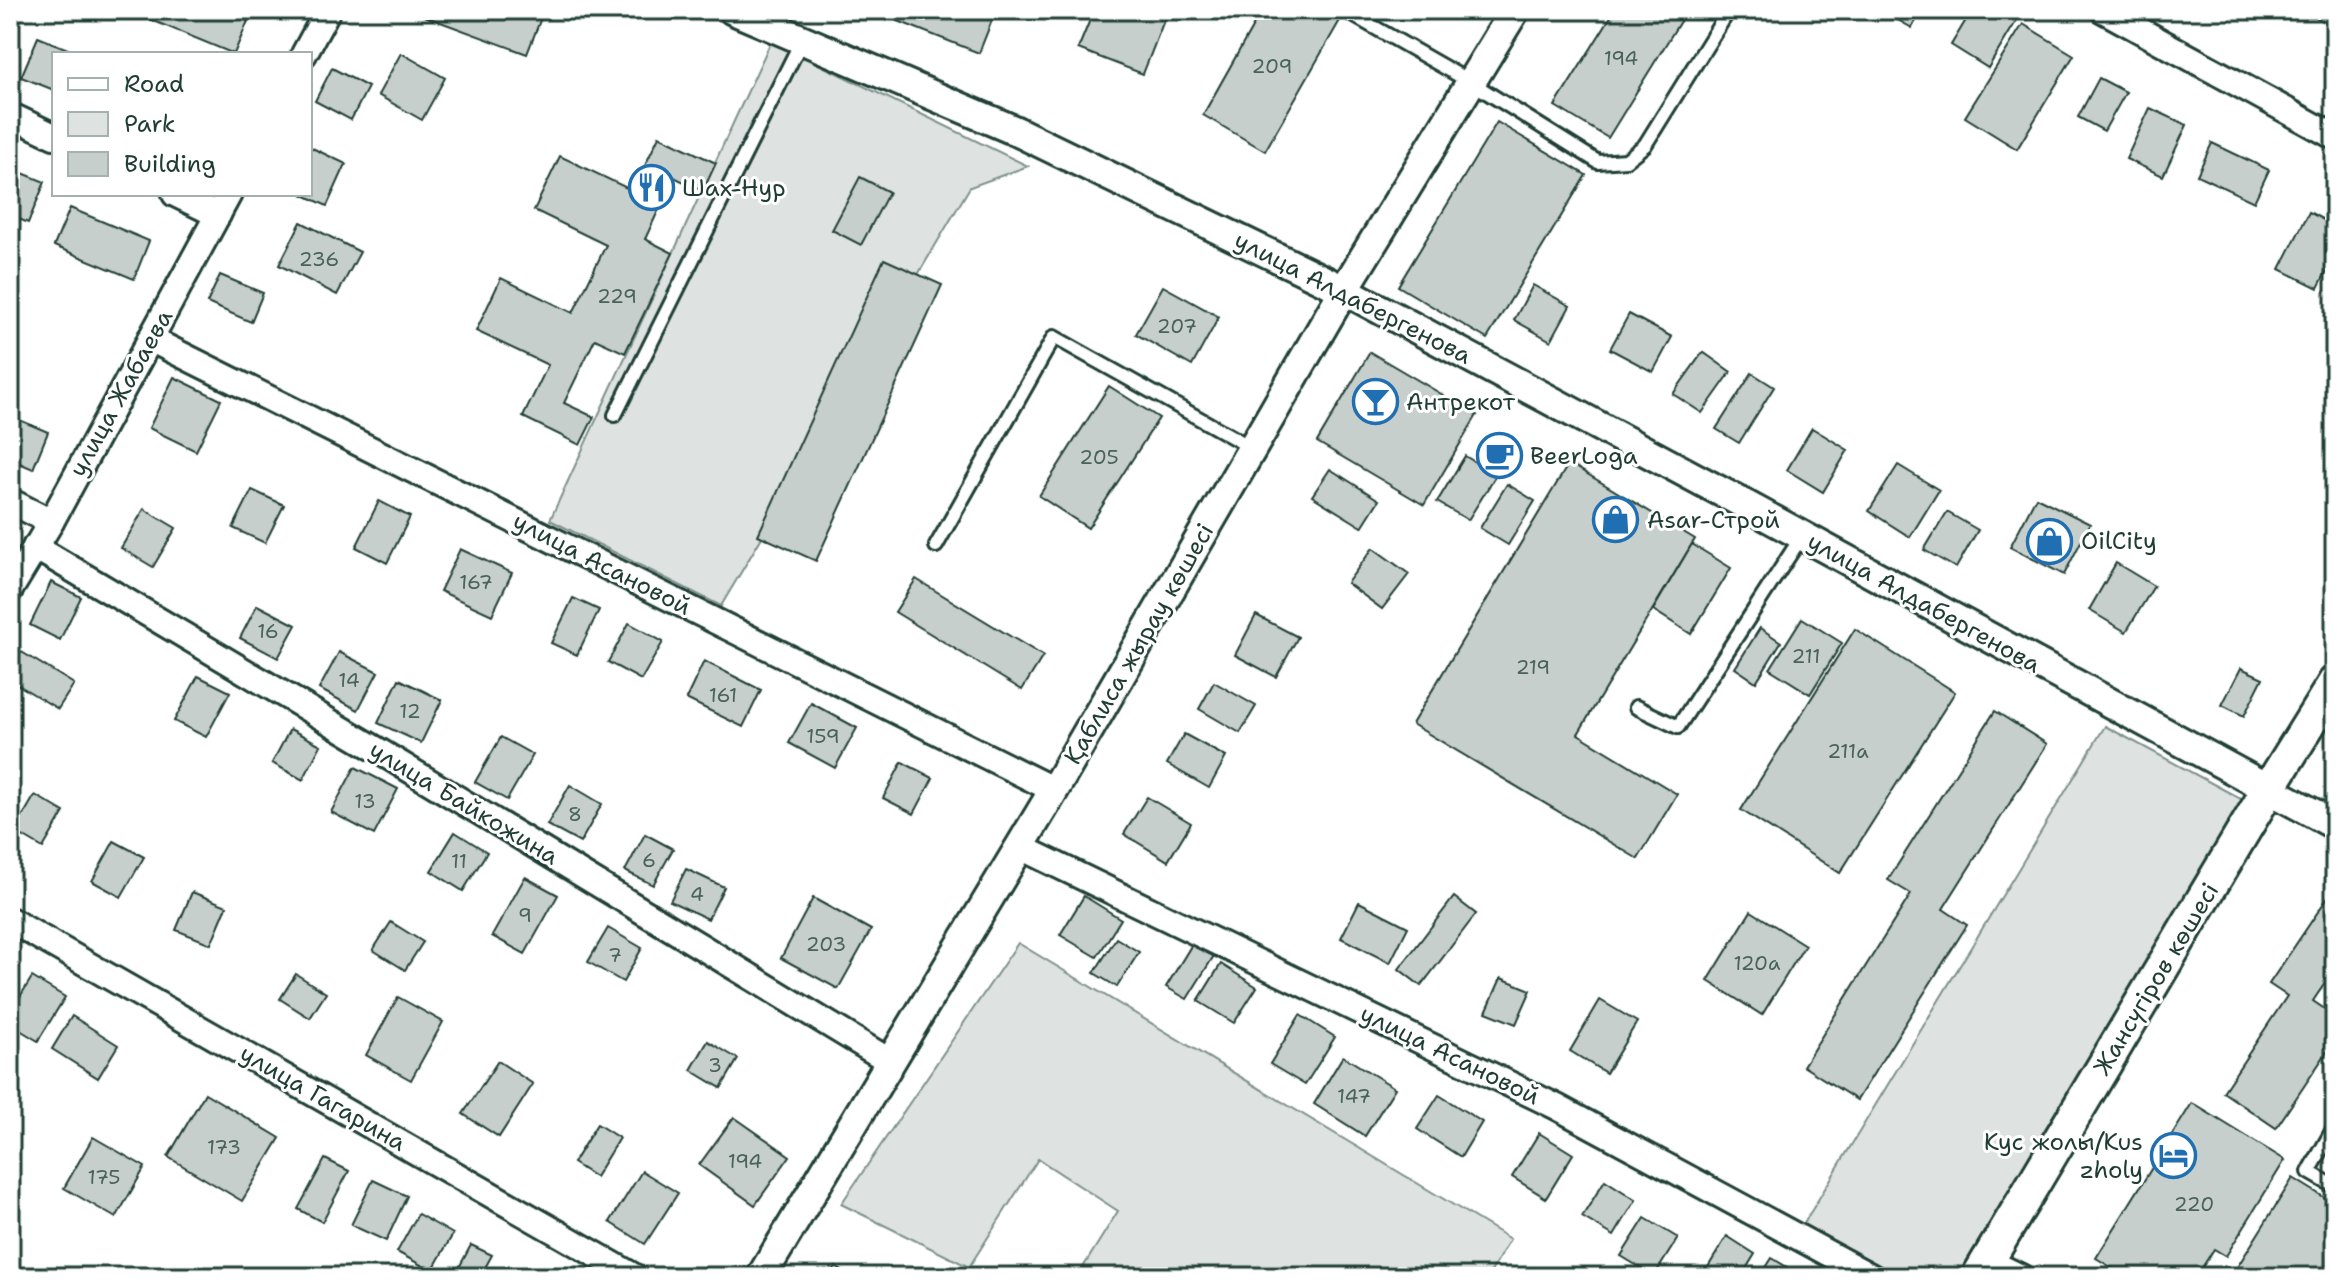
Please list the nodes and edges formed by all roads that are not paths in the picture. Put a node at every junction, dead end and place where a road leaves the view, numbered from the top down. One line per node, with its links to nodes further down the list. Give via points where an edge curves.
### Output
1 (328, 10): 8 (street)
2 (733, 10): 7 (street, улица Алдабергенова)
3 (1344, 10): 9 (lane)
4 (1515, 10): 9 (street, Қаблиса жырау көшесі)
5 (1729, 10): 9 (lane, via 1645,145 1626,160 1598,162)
6 (2103, 10): 12 (street)
7 (802, 40): 15 (street, улица Алдабергенова, via 1016,131); 17 (lane)
8 (305, 52)
9 (1472, 83): 15 (street, Қаблиса жырау көшесі)
10 (10, 115): 11 (street)
11 (52, 135)
12 (2335, 137)
13 (185, 196): 14 (street)
14 (223, 204): 16 (street, улица Жабаева)
15 (1344, 290): 18 (street, Қаблиса жырау көшесі); 21 (street, улица Алдабергенова)
16 (150, 339): 20 (street, улица Жабаева); 27 (street, улица Асановой)
17 (615, 415)
18 (1252, 448): 22 (lane, via 1054,337); 27 (street, Қаблиса жырау көшесі)
19 (10, 501): 20 (street)
20 (51, 522): 23 (street, улица Жабаева)
21 (1802, 536): 26 (lane, via 1678,727); 28 (street, улица Алдабергенова)
22 (936, 546)
23 (35, 547): 24 (street, улица Жабаева); 32 (street, улица Байкожина)
24 (10, 590)
25 (2335, 682): 28 (main road, Жансүгіров көшесі)
26 (1636, 707)
27 (1054, 790): 30 (street, Қаблиса жырау көшесі)
28 (2268, 790): 29 (street, улица Алдабергенова); 35 (main road, Жансүгіров көшесі)
29 (2335, 825)
30 (1020, 847): 32 (street, Қаблиса жырау көшесі); 38 (street, улица Асановой, via 1557,1107)
31 (10, 920): 36 (street, улица Гагарина)
32 (891, 1062): 37 (street, Қаблиса жырау көшесі)
33 (2335, 1126): 34 (lane, via 2309,1172)
34 (2335, 1187)
35 (1983, 1269): 39 (street)
36 (635, 1277)
37 (761, 1277)
38 (1872, 1277)
39 (2021, 1277)

